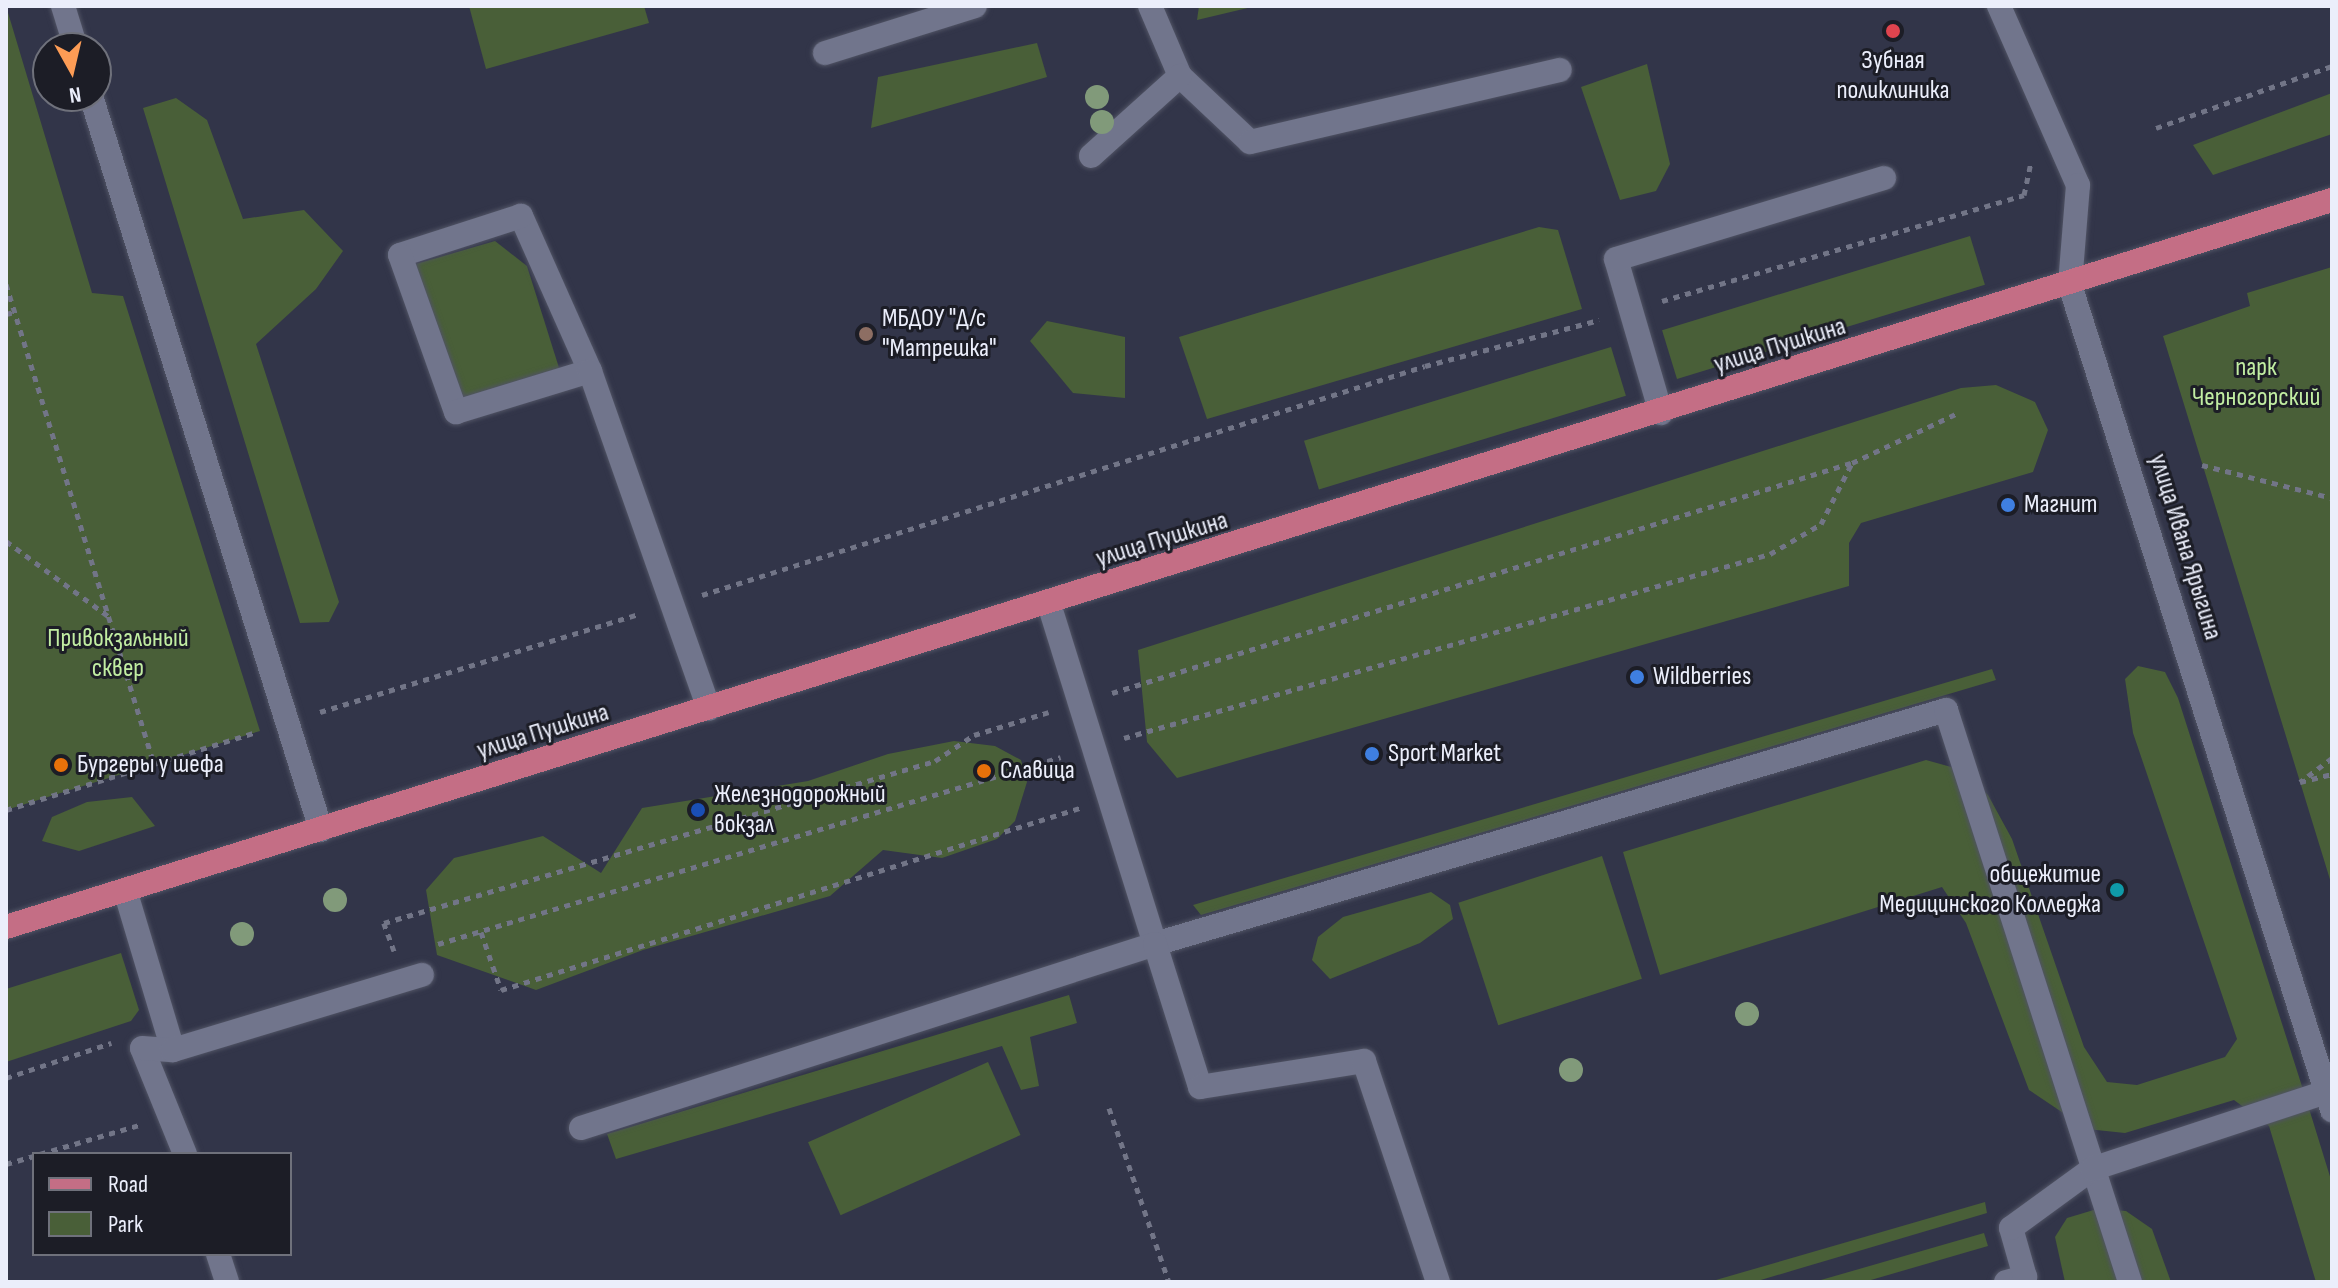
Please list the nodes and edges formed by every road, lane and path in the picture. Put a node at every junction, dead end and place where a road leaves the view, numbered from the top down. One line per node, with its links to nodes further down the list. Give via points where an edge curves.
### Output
1 (63, 6): 5 (street)
2 (975, 6): 6 (street)
3 (1150, 6): 9 (street)
4 (1999, 6): 17 (street, улица Ивана Ярыгина, via 2078,185)
5 (71, 32)
6 (825, 53)
7 (2332, 66): 11 (path)
8 (1560, 70): 9 (street, via 1250,142)
9 (1180, 76): 13 (street)
10 (96, 112): 31 (street)
11 (2156, 128)
12 (2034, 149): 19 (path, via 2024,195)
13 (1091, 156)
14 (1884, 178): 19 (street, via 1616,259)
15 (2332, 200): 17 (main road, улица Пушкина)
16 (6, 284): 18 (path)
17 (2070, 285): 22 (main road, улица Пушкина); 50 (street, улица Ивана Ярыгина)
18 (15, 312): 20 (path); 29 (path)
19 (1631, 312): 22 (street); 27 (path, via 1425,366)
20 (6, 314)
21 (590, 371): 21 (street, via 456,412 400,255 521,216); 27 (street)
22 (1661, 413): 28 (main road, улица Пушкина)
23 (1958, 413): 32 (path, via 1852,463 1821,524 1770,554)
24 (2202, 465): 25 (path)
25 (2332, 498)
26 (6, 541): 29 (path)
27 (672, 604): 30 (street); 31 (path)
28 (1049, 604): 30 (main road, улица Пушкина); 32 (street)
29 (111, 618): 34 (path)
30 (709, 709): 38 (main road, улица Пушкина)
31 (288, 722): 34 (path); 38 (street)
32 (1092, 747): 41 (path); 42 (street)
33 (2332, 758): 35 (path, via 2300,782)
34 (154, 764): 37 (path)
35 (2332, 774)
36 (1089, 805): 41 (path, via 501,990)
37 (6, 810)
38 (321, 830): 39 (main road, улица Пушкина)
39 (125, 890): 40 (main road, улица Пушкина); 47 (street)
40 (6, 927)
41 (481, 932): 43 (path)
42 (1155, 944): 53 (street); 58 (street, via 1946,710); 62 (street, via 1200,1087 1364,1061)
43 (424, 948)
44 (410, 953): 45 (path)
45 (381, 961)
46 (422, 975): 48 (street)
47 (166, 1025): 48 (street); 49 (path)
48 (173, 1050): 55 (street, via 142,1048)
49 (6, 1078)
50 (2329, 1101): 58 (street)
51 (1109, 1108): 61 (path)
52 (149, 1122): 54 (path)
53 (581, 1128)
54 (47, 1152)
55 (184, 1152)
56 (32, 1156): 57 (path)
57 (6, 1164)
58 (2092, 1169): 63 (street, via 2011,1228 2025,1277); 64 (street)
59 (219, 1256): 60 (street)
60 (227, 1282)
61 (1169, 1282)
62 (1438, 1282)
63 (2006, 1282)
64 (2130, 1282)

